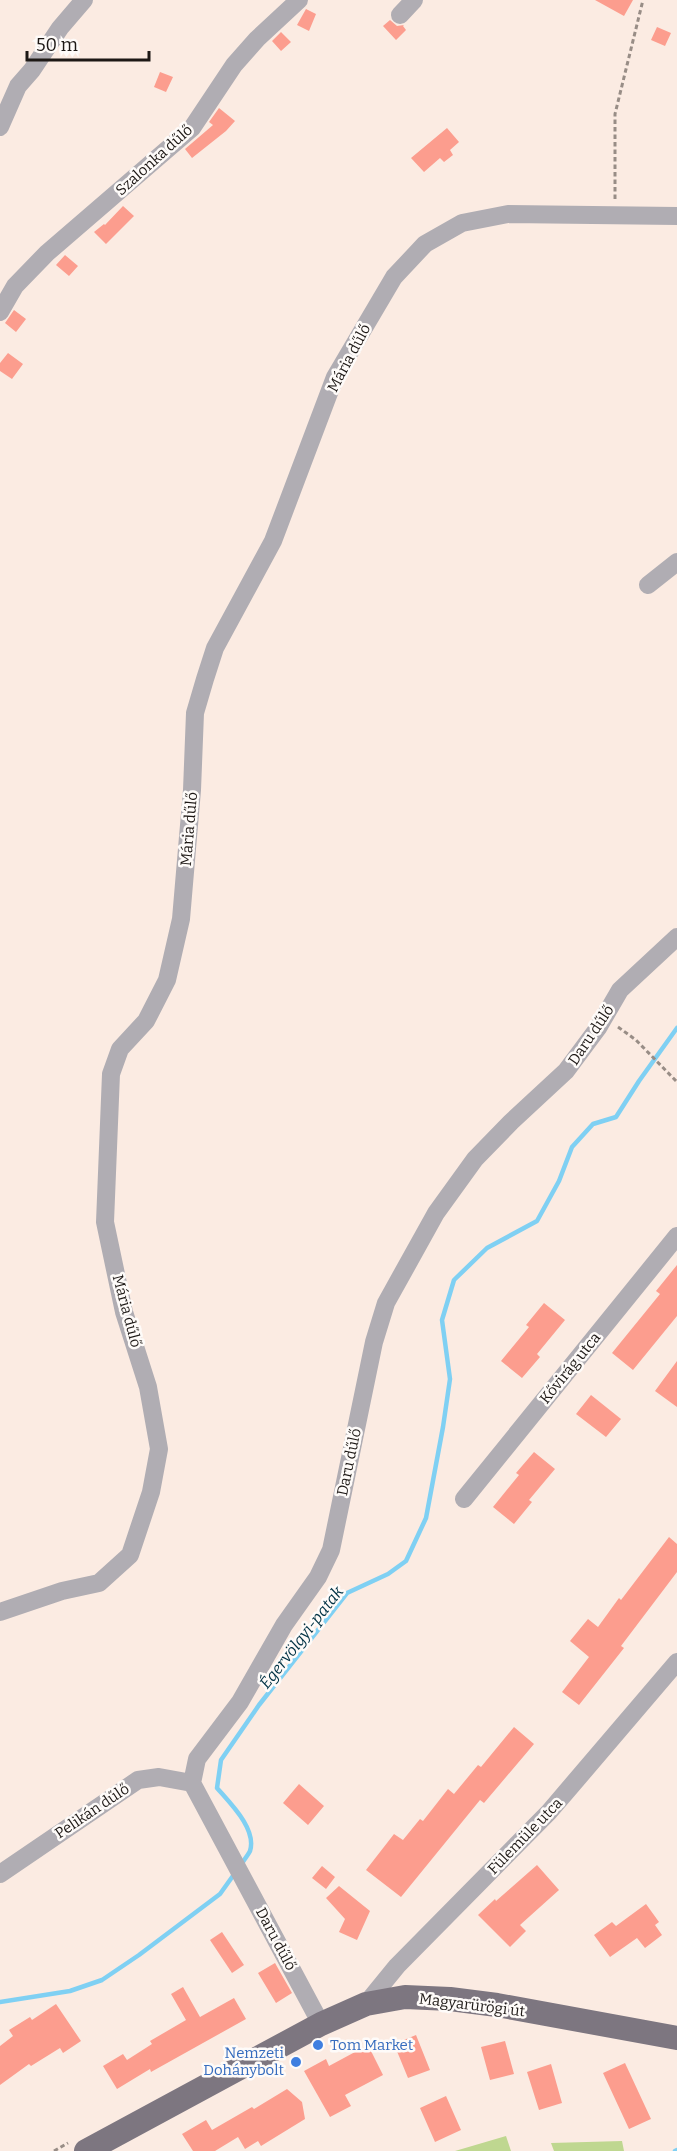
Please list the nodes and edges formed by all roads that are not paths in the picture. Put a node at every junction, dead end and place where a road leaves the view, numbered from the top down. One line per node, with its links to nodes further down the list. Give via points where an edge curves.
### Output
1 (84, 0): 5 (street, via 18,86)
2 (299, 0): 7 (street, Szalonka dűlő, via 234,65 192,128 47,253 15,286)
3 (414, 0): 4 (street)
4 (400, 15)
5 (2, 115)
6 (677, 216): 13 (street, Mária dűlő, via 508,214 462,223 425,244 394,277 335,377 273,541 215,648 195,713 181,919 167,980 146,1021 120,1049 111,1074 105,1222 124,1312 148,1387 159,1449 151,1492 130,1555 99,1582)
7 (0, 312)
8 (677, 562): 9 (street)
9 (648, 585)
10 (677, 937): 15 (street, Daru dűlő, via 620,990 566,1071 475,1159 436,1213 386,1303 374,1342 331,1550 240,1702 197,1759)
11 (677, 1236): 12 (street, Kővirág utca)
12 (464, 1499)
13 (0, 1612)
14 (677, 1662): 17 (street, Fülemüle utca, via 549,1812 397,1966)
15 (192, 1784): 16 (street, Pelikán dűlő, via 159,1777 138,1780); 18 (street, Daru dűlő)
16 (0, 1874)
17 (366, 2004): 18 (main road, Magyarürögi út); 19 (main road, Magyarürögi út, via 405,1997 450,1999)
18 (321, 2024): 20 (main road, Magyarürögi út)
19 (677, 2038)
20 (86, 2151)

